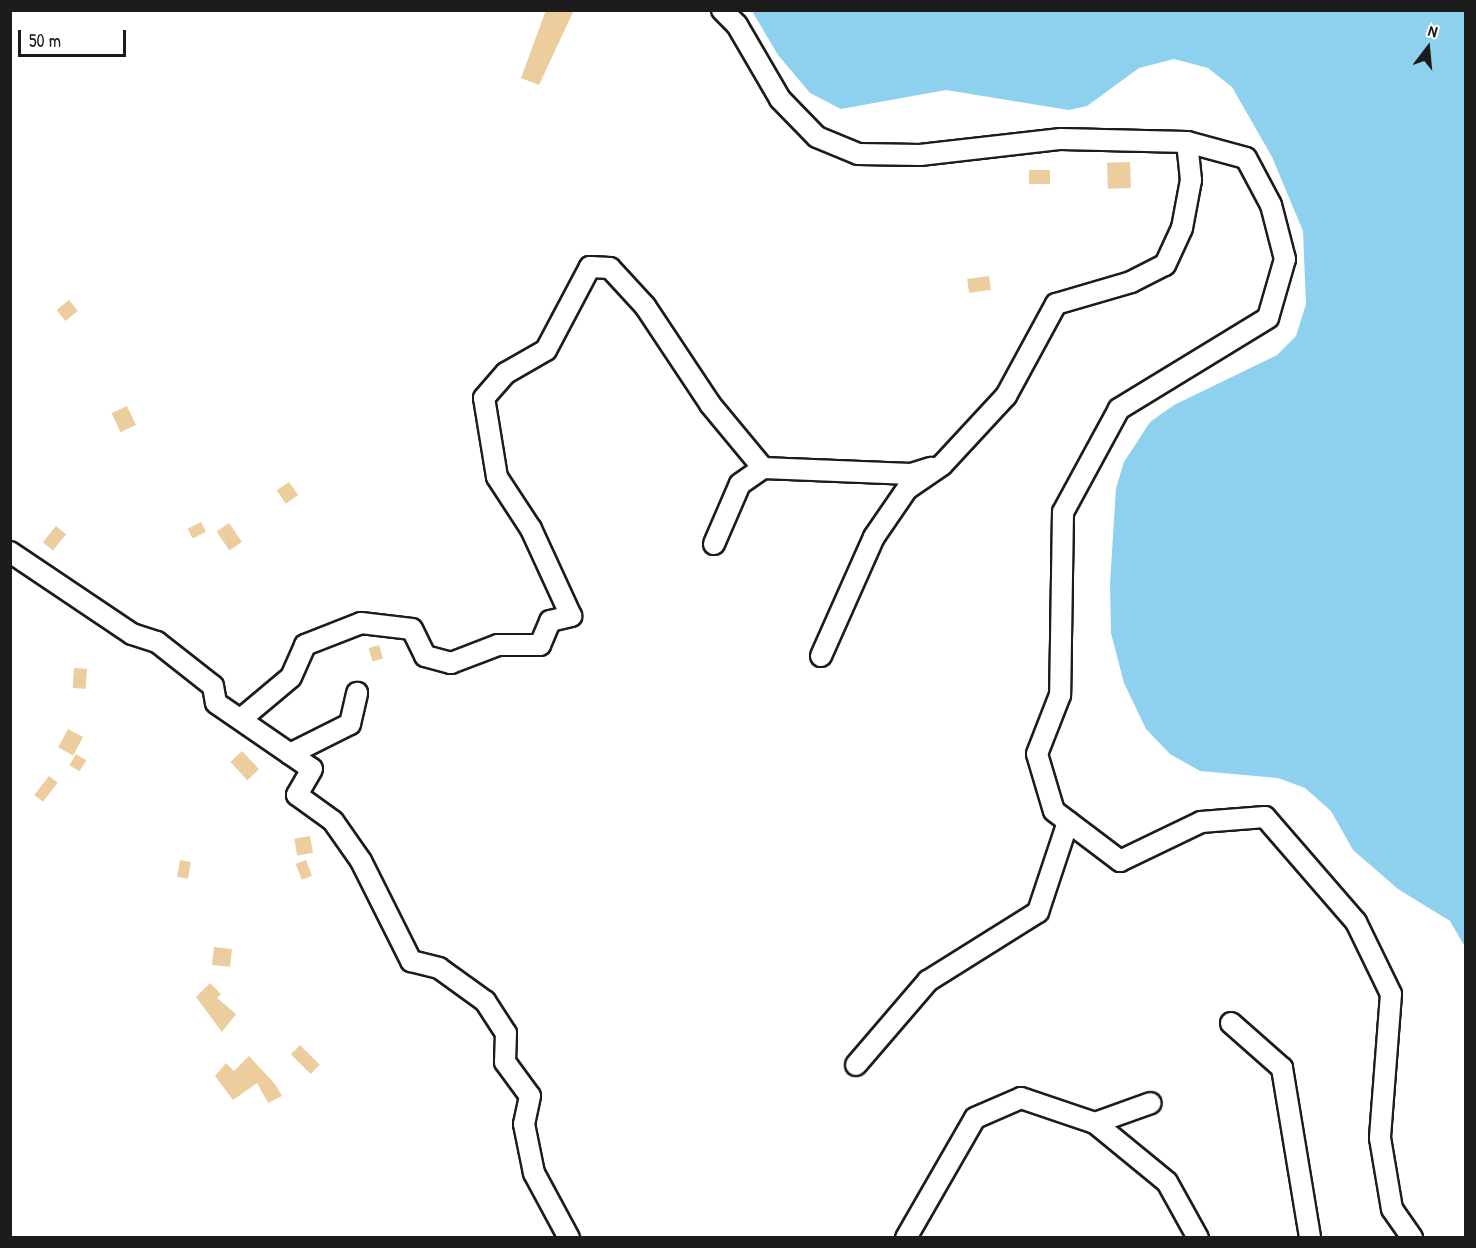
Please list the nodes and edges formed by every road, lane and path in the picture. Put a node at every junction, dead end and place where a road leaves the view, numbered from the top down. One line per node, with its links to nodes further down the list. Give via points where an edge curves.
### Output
1 (722, 10): 2 (street, via 737,25 780,99 817,137 858,154 920,155 1062,139)
2 (1187, 142): 3 (street, via 1191,180 1182,228 1165,265 1131,282 1056,304 1006,396); 11 (street, via 1246,158 1270,205 1285,259 1268,318 1119,409 1063,512 1060,695 1037,754 1054,811)
3 (942, 465): 4 (street, via 910,474); 7 (street, via 907,489 874,537)
4 (763, 468): 5 (street, via 740,484); 9 (street, via 710,404 645,306 610,268 590,267 546,350 506,373 484,398 497,477 531,529 572,616 550,621 540,645 498,645 451,663 425,656 412,628 361,623 305,645 291,677)
5 (714, 544)
6 (10, 552): 9 (street, via 132,634 157,642 213,686 216,703)
7 (821, 656)
8 (357, 693): 10 (street, via 350,724)
9 (241, 719): 10 (street)
10 (290, 754): 17 (street, via 312,769 297,795 333,821 361,861 411,961 440,968 485,1000 506,1034 505,1062 530,1096 524,1124 534,1173)
11 (1068, 822): 13 (street, via 1038,912 928,981); 16 (street, via 1120,861 1202,822 1265,817 1356,922 1391,994 1380,1138 1392,1209)
12 (1231, 1023): 20 (street, via 1282,1068)
13 (856, 1065)
14 (1151, 1103): 15 (street)
15 (1095, 1123): 18 (street, via 1021,1098 975,1118); 19 (street, via 1167,1182)
16 (1408, 1236)
17 (569, 1238)
18 (906, 1238)
19 (1198, 1238)
20 (1310, 1238)

